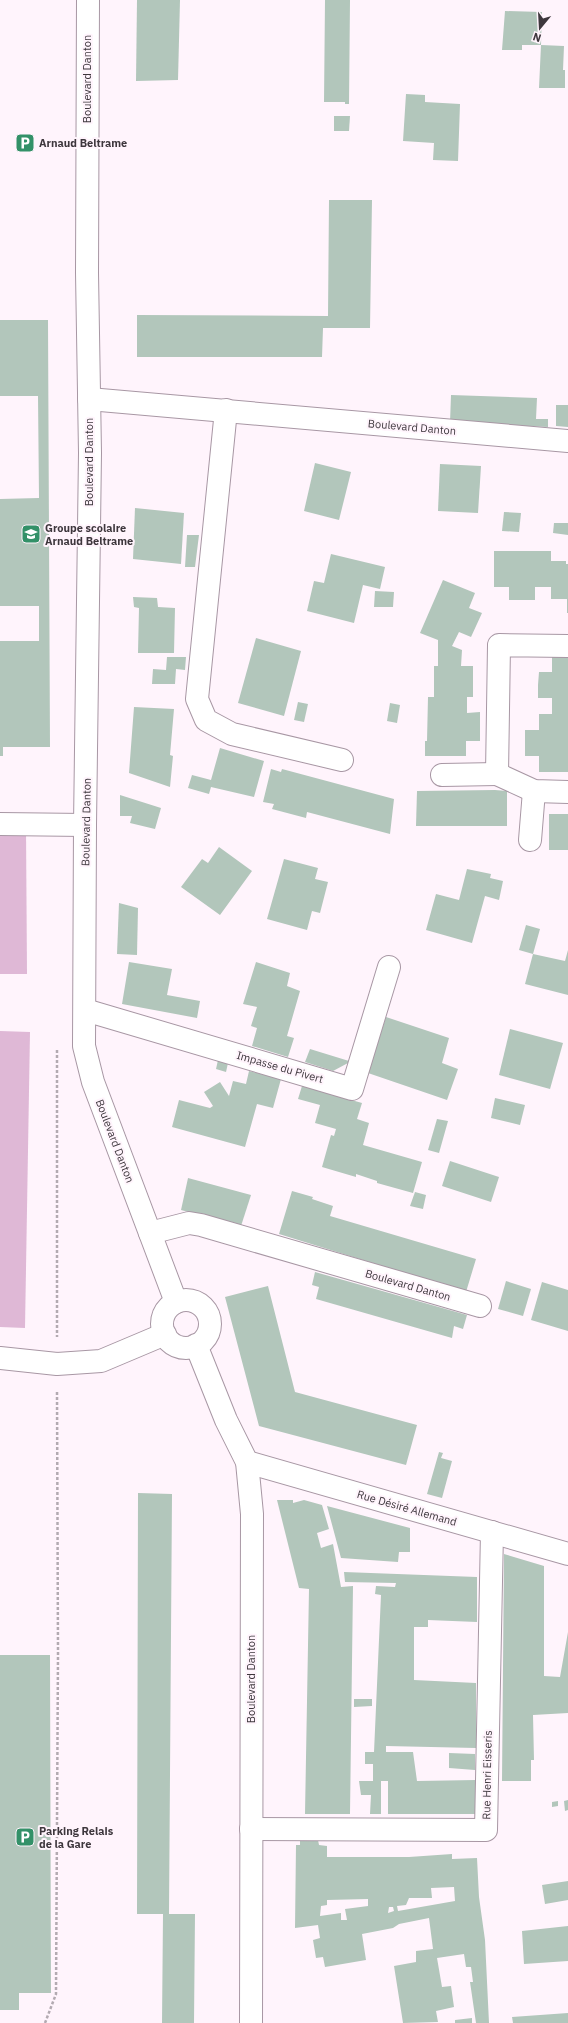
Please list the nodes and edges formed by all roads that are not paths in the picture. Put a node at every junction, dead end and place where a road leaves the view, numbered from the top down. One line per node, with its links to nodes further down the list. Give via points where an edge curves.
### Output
1 (88, 0): 2 (street, Boulevard Danton)
2 (89, 398): 3 (street, Boulevard Danton); 12 (street, Boulevard Danton)
3 (226, 410): 4 (street, Boulevard Danton); 6 (street, via 197,699 206,720 232,734)
4 (568, 441)
5 (568, 646): 7 (street, via 499,645)
6 (342, 760)
7 (497, 774): 8 (street); 9 (street)
8 (442, 775)
9 (534, 791): 10 (street); 13 (street)
10 (568, 792)
11 (0, 824): 12 (street)
12 (85, 825): 15 (street, Boulevard Danton)
13 (530, 840)
14 (389, 967): 15 (street, Impasse du Pivert, via 352,1089)
15 (85, 1010): 16 (street, Boulevard Danton, via 84,1046 93,1082)
16 (150, 1233): 17 (street, Boulevard Danton); 18 (street, Boulevard Danton, via 189,1224 201,1226)
17 (176, 1302): 19 (street, via 170,1306 163,1319); 20 (street, via 191,1300 204,1308 208,1314 210,1328 207,1336)
18 (480, 1306)
19 (165, 1334): 20 (street, via 175,1345); 21 (street, via 101,1361 57,1364)
20 (196, 1345): 22 (street, Boulevard Danton, via 226,1420)
21 (0, 1358)
22 (247, 1462): 23 (street, Rue Désiré Allemand); 25 (street, Boulevard Danton, via 252,1514)
23 (492, 1532): 24 (street, Rue Désiré Allemand); 25 (street, Rue Henri Eisseris, via 486,1830)
24 (568, 1554)
25 (251, 1829): 26 (street, Boulevard Danton)
26 (251, 2023)

